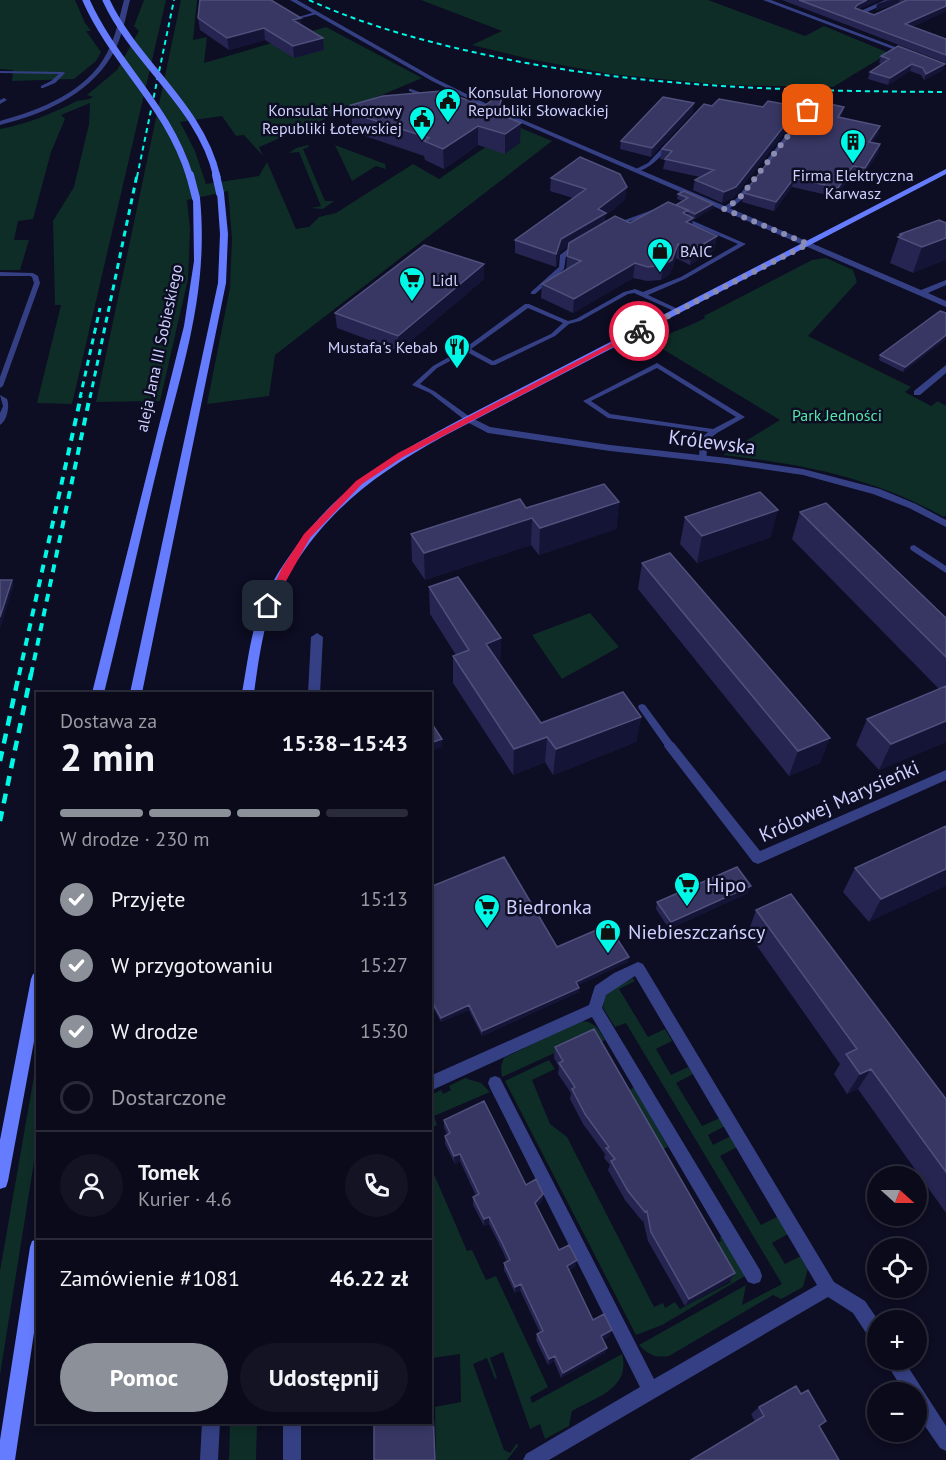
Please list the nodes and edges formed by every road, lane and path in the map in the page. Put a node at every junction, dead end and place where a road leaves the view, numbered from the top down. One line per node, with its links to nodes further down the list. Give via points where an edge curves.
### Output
1 (86, 0): 49 (main road, aleja Jana III Sobieskiego, bridge, via 100,29 173,132 196,198 199,236 196,281)
2 (106, 0): 50 (main road, bridge, via 195,126 213,165 224,234 222,283)
3 (127, 0): 16 (street, via 108,57 88,80 57,102)
4 (293, 0): 7 (street)
5 (766, 0): 10 (street)
6 (888, 1): 8 (street, via 859,13 872,17)
7 (315, 13): 9 (lane); 19 (street, via 487,109)
8 (881, 14)
9 (294, 19)
10 (911, 55)
11 (0, 72): 12 (lane, via 63,73)
12 (43, 87)
13 (411, 90): 14 (lane)
14 (439, 101)
15 (808, 110): 18 (lane)
16 (0, 123)
17 (675, 137): 19 (lane, via 650,164)
18 (764, 168)
19 (636, 171): 22 (street)
20 (946, 171): 27 (main road)
21 (757, 176): 22 (lane, via 738,200)
22 (724, 209): 27 (street)
23 (664, 210): 25 (lane)
24 (674, 214): 32 (lane, via 743,244)
25 (608, 227)
26 (581, 241): 31 (lane, via 563,255 562,268)
27 (808, 244): 30 (street); 34 (main road)
28 (0, 274): 38 (lane, via 32,274 37,283)
29 (946, 282): 30 (street)
30 (921, 292): 33 (street)
31 (533, 293)
32 (644, 294): 34 (lane); 35 (lane, via 626,292)
33 (946, 303)
34 (678, 311): 41 (main road)
35 (567, 323): 36 (lane, via 553,335 493,364); 36 (lane, via 527,305)
36 (467, 349): 41 (lane, via 435,367 416,385)
37 (946, 368): 39 (street)
38 (0, 386)
39 (917, 393)
40 (0, 398): 42 (lane, via 6,406)
41 (468, 419): 44 (street, Królewska, via 488,430); 51 (main road, via 359,482 307,536 262,620)
42 (0, 423)
43 (714, 431): 43 (lane, via 608,416 586,401 657,365 741,417); 44 (lane, via 704,439)
44 (703, 459): 45 (street, Królewska, via 837,480 909,504)
45 (946, 524)
46 (914, 548): 47 (lane)
47 (946, 570)
48 (317, 637): 52 (street)
49 (103, 687)
50 (136, 692)
51 (248, 692)
52 (314, 692)
53 (642, 707): 54 (lane, Królowej Marysieńki)
54 (670, 746): 55 (street, Królowej Marysieńki, via 758,858)
55 (946, 775)
56 (36, 990): 60 (main road)
57 (595, 1009): 58 (street); 62 (street); 63 (street, via 600,991 638,968)
58 (432, 1083)
59 (495, 1083): 65 (street)
60 (0, 1181)
61 (36, 1260): 70 (main road)
62 (754, 1276)
63 (828, 1288): 64 (street, via 859,1307); 65 (street)
64 (867, 1319)
65 (651, 1391): 73 (street)
66 (927, 1413): 69 (street)
67 (211, 1424): 71 (street)
68 (292, 1424): 72 (street)
69 (946, 1442)
70 (6, 1460)
71 (209, 1460)
72 (292, 1460)
73 (532, 1460)

